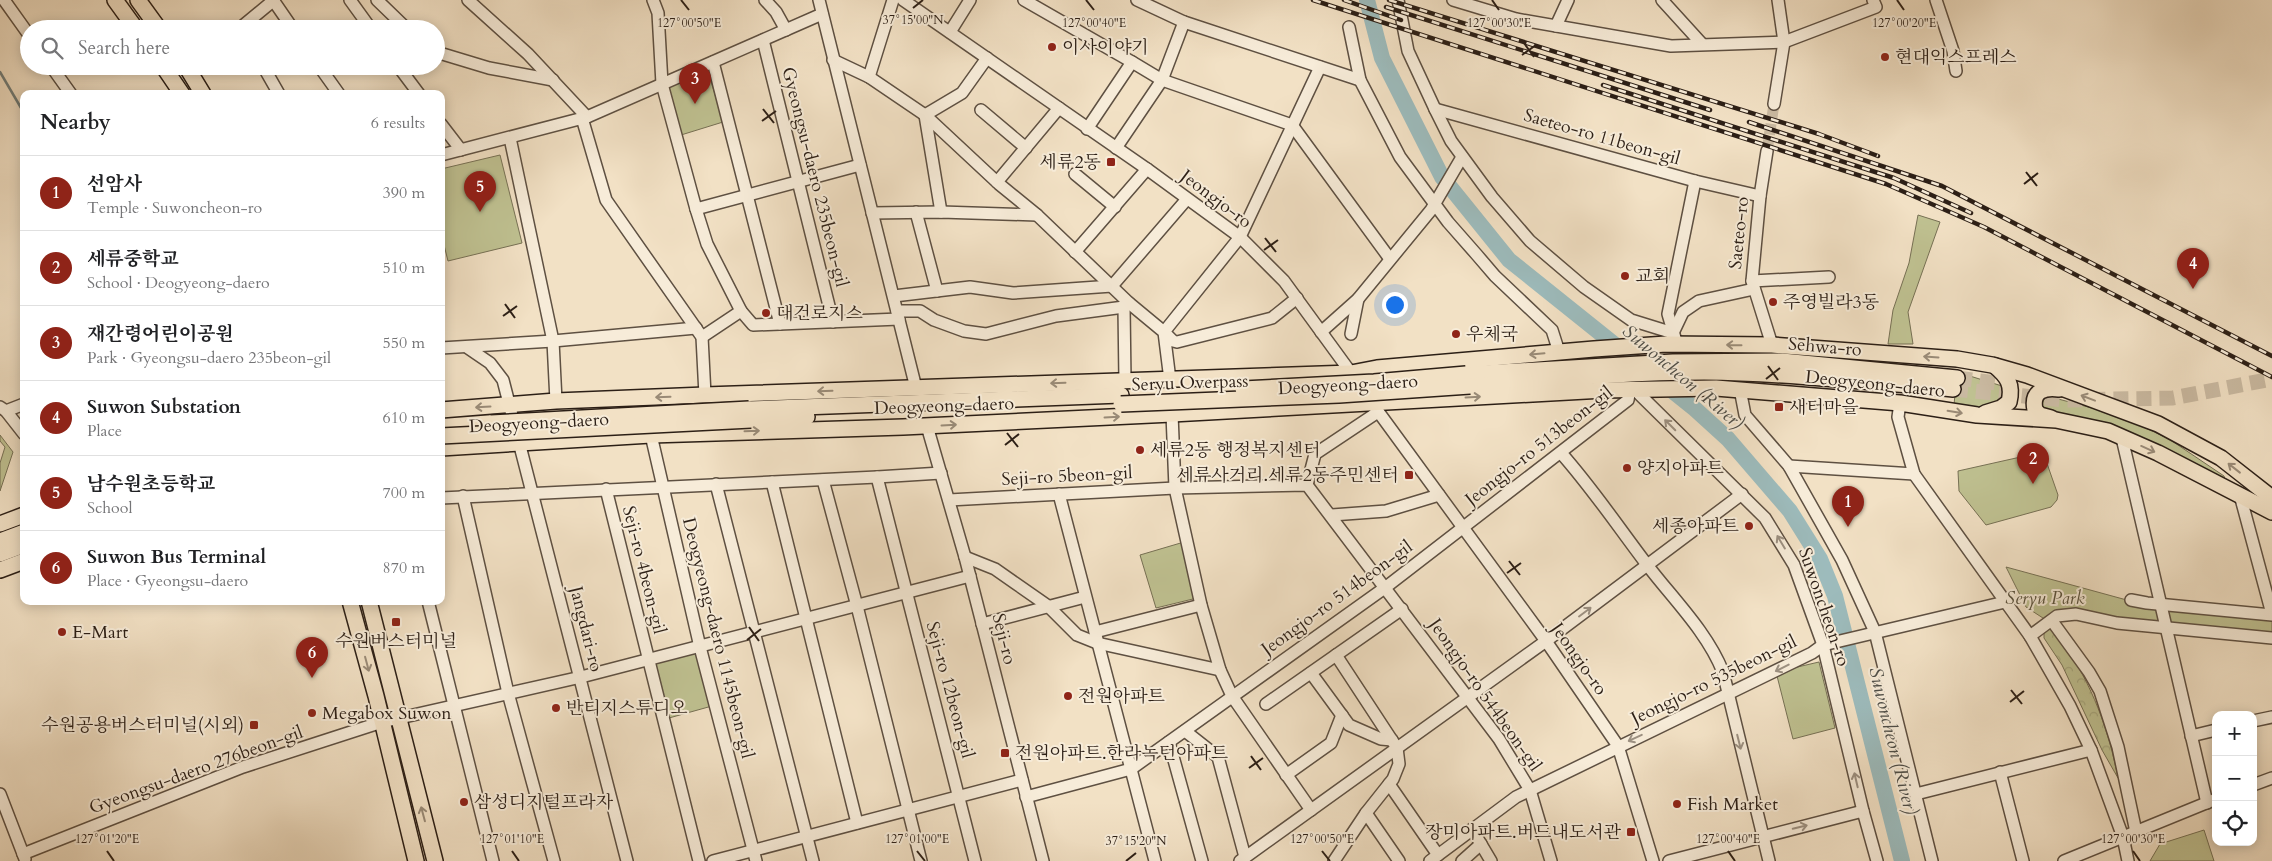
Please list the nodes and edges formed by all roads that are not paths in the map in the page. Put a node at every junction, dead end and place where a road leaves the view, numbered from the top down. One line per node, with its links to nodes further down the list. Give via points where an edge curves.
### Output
1 (4, 0): 30 (street)
2 (115, 0): 24 (main road)
3 (138, 0): 25 (main road)
4 (273, 0): 26 (street); 27 (street)
5 (350, 0): 28 (street)
6 (377, 0): 29 (street)
7 (468, 0): 53 (street)
8 (653, 0): 56 (street, via 658,13)
9 (765, 0): 34 (street)
10 (819, 0): 23 (street)
11 (893, 0): 52 (street)
12 (903, 0): 35 (street, Jeongjo-ro)
13 (970, 0): 35 (street)
14 (1024, 0): 43 (street)
15 (1137, 0): 31 (street)
16 (1398, 0): 65 (street, via 1408,52)
17 (1453, 0): 32 (street, via 1516,19)
18 (1568, 0): 32 (street)
19 (1662, 0): 38 (street)
20 (1778, 0): 37 (street)
21 (1874, 0): 37 (street, via 1876,7)
22 (1936, 0): 45 (street, via 1953,51)
23 (822, 14): 34 (street); 41 (street)
24 (129, 20)
25 (152, 20)
26 (250, 20)
27 (287, 20)
28 (364, 20)
29 (398, 20)
30 (20, 22)
31 (1184, 22): 44 (street); 54 (street)
32 (1556, 26): 38 (street, via 1671,46)
33 (1349, 27): 55 (street)
34 (786, 30): 36 (street)
35 (950, 32): 40 (street, Jeongjo-ro)
36 (763, 40): 42 (street); 83 (street, Gyeongsu-daero 235beon-gil)
37 (1784, 42): 38 (street); 63 (street)
38 (1702, 44)
39 (445, 55): 53 (street, via 489,68)
40 (987, 58): 64 (street, Jeongjo-ro); 67 (street, via 962,93)
41 (833, 60): 52 (street); 79 (street)
42 (713, 62): 56 (street); 85 (street)
43 (1132, 62): 54 (street); 70 (street)
44 (1320, 67): 55 (street); 69 (street)
45 (1956, 71)
46 (57, 75): 57 (street)
47 (170, 75): 58 (main road)
48 (193, 75): 59 (main road)
49 (268, 75): 60 (street)
50 (325, 75): 61 (street)
51 (405, 75): 62 (street)
52 (869, 77): 67 (street)
53 (553, 80): 68 (street)
54 (1162, 80): 69 (street); 74 (street)
55 (1360, 80): 88 (street, via 1400,157)
56 (662, 84): 68 (street); 90 (street)
57 (68, 90)
58 (179, 90)
59 (201, 90)
60 (277, 90)
61 (336, 90)
62 (416, 90)
63 (1774, 104)
64 (1059, 108): 70 (street, Jeongjo-ro); 73 (street)
65 (1435, 109): 78 (street); 82 (street, Saeteo-ro 11beon-gil)
66 (981, 110): 73 (street)
67 (926, 115): 84 (street); 93 (street)
68 (584, 117): 72 (street); 112 (street, via 606,200)
69 (1292, 126): 95 (street); 97 (street)
70 (1088, 128): 74 (street, Jeongjo-ro)
71 (445, 129): 75 (street)
72 (510, 138): 75 (street); 115 (street)
73 (1026, 148): 84 (street)
74 (1116, 148): 80 (street, Jeongjo-ro)
75 (461, 150): 77 (street)
76 (1767, 151): 86 (street, Saeteo-ro)
77 (445, 153)
78 (1459, 160): 88 (street); 114 (street, via 1530,241 1584,287 1630,320)
79 (860, 165): 83 (street); 91 (street)
80 (1146, 169): 87 (street, Jeongjo-ro); 89 (street)
81 (1075, 174): 89 (street)
82 (1695, 181): 86 (street, Saeteo-ro 11beon-gil); 114 (street, via 1668,314)
83 (799, 182): 85 (street); 108 (street, Gyeongsu-daero 235beon-gil)
84 (997, 182): 94 (street)
85 (748, 196): 90 (street); 109 (street)
86 (1760, 196): 99 (street, Saeteo-ro)
87 (1187, 198): 95 (street, Jeongjo-ro); 100 (street)
88 (1436, 200): 97 (street); 120 (street, via 1448,222 1495,276 1552,330)
89 (1115, 207): 96 (street)
90 (696, 209): 106 (street, via 707,244)
91 (872, 212): 92 (street); 102 (street)
92 (916, 212): 93 (street); 101 (street)
93 (940, 212): 94 (street)
94 (1037, 216): 96 (street)
95 (1240, 237): 103 (street, Jeongjo-ro); 110 (street)
96 (1075, 252): 100 (street)
97 (1390, 259): 104 (street)
98 (1829, 277): 99 (street)
99 (1753, 285): 114 (street, via 1699,301 1684,312); 116 (street, Saeteo-ro)
100 (1112, 286): 101 (street, via 1013,294 970,287); 105 (street)
101 (937, 291): 102 (street)
102 (894, 296): 107 (street)
103 (1297, 298): 110 (street, via 1272,318 1177,342); 111 (street, Jeongjo-ro)
104 (1358, 299): 111 (street); 113 (street)
105 (1126, 305): 107 (street, via 1056,316 986,334 964,331 920,311); 110 (street); 133 (street)
106 (741, 311): 109 (street, via 753,325); 112 (street)
107 (898, 315): 108 (street); 129 (street)
108 (833, 322): 109 (street)
109 (780, 324)
110 (1164, 332): 125 (street)
111 (1321, 332): 124 (street, Jeongjo-ro)
112 (699, 333): 115 (street); 134 (street)
113 (1351, 334)
114 (1673, 340): 116 (main road, Deogyeong-daero, one-way to 114); 119 (main road, Deogyeong-daero)
115 (553, 341): 118 (street); 135 (street)
116 (1772, 345): 122 (main road, Deogyeong-daero, one-way to 116, via 1957,359)
117 (445, 348): 118 (street)
118 (468, 348): 138 (street, Deogyeong-daero, via 490,363 503,380)
119 (1590, 349): 120 (main road, Deogyeong-daero); 121 (main road)
120 (1559, 352): 124 (main road, Deogyeong-daero, one-way to 124)
121 (1673, 362): 123 (main road); 126 (main road, via 1607,365)
122 (1992, 365): 132 (main road, Deogyeong-daero); 145 (main road, via 2007,376 2012,390 2009,402)
123 (1694, 369): 127 (main road, Sehwa-ro, via 1782,362); 128 (main road)
124 (1351, 373): 125 (main road, Deogyeong-daero); 139 (street, Jeongjo-ro)
125 (1170, 380): 133 (main road, Deogyeong-daero)
126 (1468, 380): 128 (main road, Deogyeong-daero); 133 (main road, Seryu Overpass, bridge)
127 (1955, 383)
128 (1630, 385): 131 (main road, Deogyeong-daero); 139 (main road, Deogyeong-daero, one-way to 128, via 1604,390); 156 (street, Jeongjo-ro 513beon-gil, via 1628,400); 170 (street, Suwoncheon-ro, one-way to 128)
129 (916, 388): 130 (main road, Deogyeong-daero); 133 (main road, Deogyeong-daero, one-way to 129)
130 (880, 389): 134 (main road, Deogyeong-daero, one-way to 134); 142 (main road)
131 (1740, 389): 136 (main road, Deogyeong-daero); 157 (street, Suwoncheon-ro, via 1744,415)
132 (2066, 389): 146 (main road, via 2046,388 2035,398 2035,410); 175 (main road, Deogyeong-daero, one-way to 132, via 2221,458 2158,424)
133 (1122, 393): 142 (main road, Deogyeong-daero)
134 (705, 395): 135 (main road, Deogyeong-daero, one-way to 135)
135 (556, 401): 138 (main road, Deogyeong-daero)
136 (1900, 403): 145 (main road, Deogyeong-daero, one-way to 145); 159 (street, via 1898,417)
137 (20, 405): 140 (street)
138 (509, 406): 141 (main road, Deogyeong-daero, one-way to 141); 154 (street, Jangdari-ro)
139 (1375, 408): 144 (main road, Deogyeong-daero); 164 (street, via 1315,454); 171 (street, Jeongjo-ro)
140 (3, 409): 150 (street)
141 (445, 410)
142 (830, 412): 143 (main road, Deogyeong-daero); 149 (main road)
143 (750, 414): 147 (main road, bridge); 152 (main road, bridge)
144 (1172, 414): 148 (main road, Deogyeong-daero, one-way to 144); 166 (street)
145 (1977, 416): 146 (main road, Deogyeong-daero)
146 (2056, 420): 153 (main road, Deogyeong-daero, via 2108,431)
147 (445, 426)
148 (927, 426): 149 (main road, Deogyeong-daero); 158 (street, Seji-ro)
149 (881, 427): 151 (main road, Deogyeong-daero, one-way to 149)
150 (20, 429)
151 (651, 435): 154 (main road, Deogyeong-daero); 165 (street, Deogyeong-daero 1145beon-gil)
152 (445, 436)
153 (2122, 438): 172 (main road, Deogyeong-daero, one-way to 172); 196 (street)
154 (519, 442): 155 (main road, Deogyeong-daero); 168 (street, Jangdari-ro)
155 (445, 448)
156 (1561, 453): 181 (street, Jeongjo-ro 513beon-gil); 188 (street)
157 (1789, 466): 159 (street); 210 (street, Suwoncheon-ro, via 1842,560)
158 (941, 472): 160 (street, Seji-ro 4beon-gil); 176 (street, Seji-ro)
159 (1914, 474): 195 (street)
160 (878, 477): 161 (street, Seji-ro 4beon-gil); 192 (street)
161 (823, 480): 162 (street, Seji-ro 4beon-gil); 201 (street)
162 (772, 482): 163 (street, Seji-ro 4beon-gil); 205 (street)
163 (716, 484): 165 (street, Seji-ro 4beon-gil); 209 (street)
164 (1307, 484): 166 (street, Seji-ro 5beon-gil); 179 (street)
165 (662, 486): 167 (street, Seji-ro 4beon-gil); 216 (street, Deogyeong-daero 1145beon-gil)
166 (1175, 488): 169 (street, Seji-ro 5beon-gil); 200 (street)
167 (606, 489): 168 (street, Seji-ro 4beon-gil); 218 (street, Seji-ro 4beon-gil)
168 (534, 492): 173 (street, Seji-ro 4beon-gil); 221 (street, Jangdari-ro)
169 (1059, 494): 176 (street, Seji-ro 5beon-gil); 193 (street)
170 (1742, 494): 188 (street); 215 (street, Suwoncheon-ro, one-way to 170, via 1794,565 1765,518)
171 (1439, 495): 179 (street, via 1386,512); 181 (street, Jeongjo-ro)
172 (2240, 495): 177 (main road, Deogyeong-daero); 204 (street)
173 (463, 496): 174 (street, Seji-ro 4beon-gil); 222 (street)
174 (445, 498)
175 (2272, 498)
176 (949, 500): 186 (street, Seji-ro)
177 (2272, 512)
178 (20, 516): 180 (main road)
179 (1332, 516): 191 (street)
180 (0, 524)
181 (1463, 527): 191 (street, Jeongjo-ro 514beon-gil); 214 (street, Jeongjo-ro)
182 (20, 534): 183 (main road)
183 (0, 541)
184 (20, 546): 185 (main road)
185 (0, 554)
186 (965, 557): 190 (street, Seji-ro); 202 (street, via 995,569)
187 (20, 562): 189 (main road)
188 (1648, 565): 214 (street, one-way to 188); 223 (street, via 1707,640 1717,657)
189 (0, 570)
190 (970, 576): 192 (street); 207 (street, Seji-ro)
191 (1386, 587): 203 (street, Jeongjo-ro 544beon-gil); 224 (street, Jeongjo-ro 514beon-gil)
192 (906, 593): 201 (street); 250 (street, Seji-ro 12beon-gil)
193 (1085, 597): 202 (street); 212 (street)
194 (2131, 600): 196 (street)
195 (2005, 602): 210 (street, Jeongjo-ro 535beon-gil); 211 (street)
196 (2161, 604): 204 (street); 208 (street)
197 (351, 605): 232 (main road, one-way to 232)
198 (370, 605): 230 (main road)
199 (429, 605): 227 (street)
200 (1201, 605): 212 (street, via 1134,622); 219 (street)
201 (857, 606): 205 (street); 253 (street)
202 (1048, 606): 207 (street); 212 (street, via 1077,635)
203 (1402, 609): 217 (street); 225 (street, Jeongjo-ro 544beon-gil)
204 (2272, 614)
205 (807, 619): 209 (street); 257 (street)
206 (2052, 621): 208 (street, via 2057,616 2076,614 2117,623); 211 (street); 259 (street, via 2100,691 2118,747)
207 (982, 624): 244 (street, Seji-ro)
208 (2166, 627): 213 (street); 235 (street)
209 (754, 633): 216 (street); 260 (street)
210 (1871, 633): 215 (street, Jeongjo-ro 535beon-gil); 249 (street, Suwoncheon-ro)
211 (2030, 636): 239 (street)
212 (1096, 637): 219 (street); 240 (street)
213 (2272, 638)
214 (1546, 642): 225 (street); 238 (street, Jeongjo-ro)
215 (1824, 645): 223 (street, Jeongjo-ro 535beon-gil, one-way to 223); 255 (street, Suwoncheon-ro, one-way to 215)
216 (700, 647): 218 (street); 264 (street, Deogyeong-daero 1145beon-gil)
217 (1336, 655): 220 (street); 237 (street)
218 (648, 660): 221 (street); 273 (street)
219 (1220, 670): 224 (street)
220 (1311, 673): 226 (street); 228 (street)
221 (580, 677): 222 (street, Gyeongsu-daero 276beon-gil); 272 (street, Jangdari-ro)
222 (508, 693): 227 (street, Gyeongsu-daero 276beon-gil); 271 (street)
223 (1728, 695): 238 (street, Jeongjo-ro 535beon-gil, one-way to 238); 261 (street, one-way to 261)
224 (1232, 696): 233 (street, Jeongjo-ro 514beon-gil); 242 (street)
225 (1467, 698): 237 (street); 247 (street, Jeongjo-ro 544beon-gil, via 1499,739)
226 (1266, 704)
227 (454, 705): 230 (street, Gyeongsu-daero 276beon-gil); 270 (street)
228 (1342, 715): 237 (street, via 1349,725); 242 (street, via 1331,743)
229 (2272, 716): 231 (street)
230 (398, 718): 232 (street, Gyeongsu-daero 276beon-gil); 269 (main road, one-way to 230)
231 (2257, 720)
232 (382, 722): 265 (street, Gyeongsu-daero 276beon-gil, via 243,767); 268 (main road)
233 (1185, 731): 236 (street, Jeongjo-ro 514beon-gil); 267 (street, via 1218,757)
234 (2212, 731): 235 (street)
235 (2191, 736): 252 (street)
236 (1169, 742): 240 (street, Jeongjo-ro 514beon-gil); 280 (street)
237 (1395, 744): 245 (street, via 1399,764); 254 (street)
238 (1618, 746): 247 (street, Jeongjo-ro 535beon-gil); 286 (street, Jeongjo-ro)
239 (2091, 750): 241 (street); 262 (street)
240 (1132, 769): 251 (street); 279 (street)
241 (2000, 772): 249 (street); 291 (street)
242 (1286, 775): 254 (street)
243 (2272, 778): 246 (street)
244 (1022, 780): 250 (street); 251 (street, Seji-ro)
245 (1389, 784): 256 (street); 266 (street)
246 (2257, 784)
247 (1530, 790): 258 (street, Jeongjo-ro 535beon-gil); 285 (street, Jeongjo-ro 544beon-gil)
248 (0, 794): 265 (street)
249 (1916, 794): 290 (street, Suwoncheon-ro)
250 (960, 797): 253 (street); 277 (street, Seji-ro 12beon-gil)
251 (1026, 797): 278 (street, Seji-ro)
252 (2211, 801): 259 (street)
253 (908, 810): 257 (street); 276 (street)
254 (1311, 810): 267 (street)
255 (1863, 811): 261 (street, one-way to 255); 289 (street, Suwoncheon-ro)
256 (1366, 813): 281 (street); 282 (street)
257 (858, 823): 260 (street)
258 (1472, 829): 263 (street); 266 (street, Jeongjo-ro 535beon-gil)
259 (2136, 832): 262 (street)
260 (807, 836): 264 (street); 275 (street)
261 (1763, 836): 287 (street); 288 (street)
262 (2123, 837): 292 (street); 293 (street)
263 (1481, 844): 283 (street); 284 (street)
264 (755, 855): 274 (street)
265 (24, 857)
266 (1434, 858)
267 (1243, 859)
268 (416, 861)
269 (435, 861)
270 (493, 861)
271 (554, 861)
272 (627, 861)
273 (700, 861)
274 (713, 861)
275 (813, 861)
276 (921, 861)
277 (975, 861)
278 (1043, 861)
279 (1155, 861)
280 (1202, 861)
281 (1334, 861)
282 (1399, 861)
283 (1462, 861)
284 (1491, 861)
285 (1551, 861)
286 (1653, 861)
287 (1668, 861)
288 (1769, 861)
289 (1877, 861)
290 (1932, 861)
291 (2023, 861)
292 (2064, 861)
293 (2128, 861)

